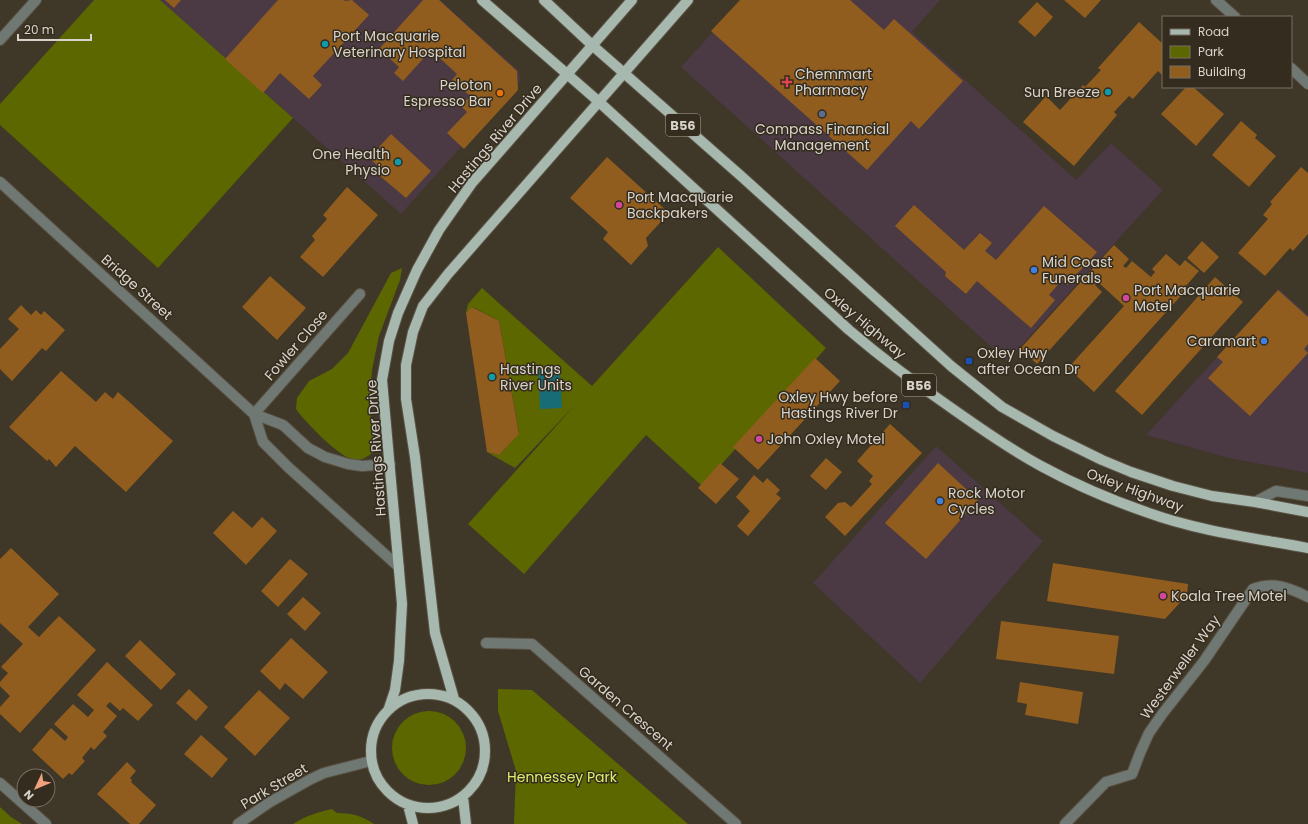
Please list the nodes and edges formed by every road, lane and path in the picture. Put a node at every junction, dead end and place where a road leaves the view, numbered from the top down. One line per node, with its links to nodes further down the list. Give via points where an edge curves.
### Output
1 (36, 0): 8 (street)
2 (482, 0): 12 (main road, Oxley Highway)
3 (544, 0): 9 (main road, Oxley Highway)
4 (632, 0): 9 (main road, Hastings River Drive)
5 (688, 0): 11 (main road)
6 (1216, 0): 7 (street)
7 (1234, 16)
8 (0, 40)
9 (592, 45): 11 (main road, Oxley Highway / B56); 12 (main road, Hastings River Drive)
10 (1292, 69): 13 (street)
11 (624, 73): 14 (main road); 20 (main road, Oxley Highway / B56, via 951,366 1002,407 1053,436 1131,472 1204,494)
12 (567, 75): 14 (main road, Oxley Highway / B56); 18 (main road, Hastings River Drive, via 472,183 439,230 417,270 389,341 382,380)
13 (1308, 84)
14 (598, 101): 22 (main road, Oxley Highway / B56, via 866,344 913,381 1010,448 1074,483 1146,513 1226,533); 26 (main road, via 448,274 423,306 413,332 406,365 406,399 435,633)
15 (0, 182): 17 (street, Bridge Street)
16 (360, 294): 17 (street, Fowler Close)
17 (254, 414): 18 (street, Bridge Street, via 283,425 308,448 325,456 362,466); 23 (street, Bridge Street, via 263,442)
18 (390, 464): 23 (main road, Hastings River Drive)
19 (1308, 496): 20 (street, via 1276,491)
20 (1255, 502): 21 (main road, Oxley Highway / B56)
21 (1308, 512)
22 (1308, 548)
23 (400, 568): 27 (main road, Hastings River Drive, via 402,604 399,661 395,690)
24 (1308, 597): 37 (street, Westerweller Way, via 1278,585 1262,585 1253,589 1204,661 1149,733 1132,774 1106,782)
25 (486, 643): 36 (street, Garden Crescent, via 532,644)
26 (454, 700): 27 (main road, via 441,694 428,693 400,700); 30 (main road, via 468,709 478,722 484,737 486,754 483,770 475,785)
27 (389, 708): 28 (main road, via 377,723 371,741)
28 (371, 761): 31 (main road, via 378,779 390,795); 33 (street, Park Street, via 324,773 311,779)
29 (0, 783): 32 (street)
30 (464, 796): 31 (main road, via 446,806 427,809); 35 (main road)
31 (408, 805): 34 (main road)
32 (46, 824)
33 (238, 824)
34 (413, 824)
35 (466, 824)
36 (736, 824)
37 (1065, 824)

